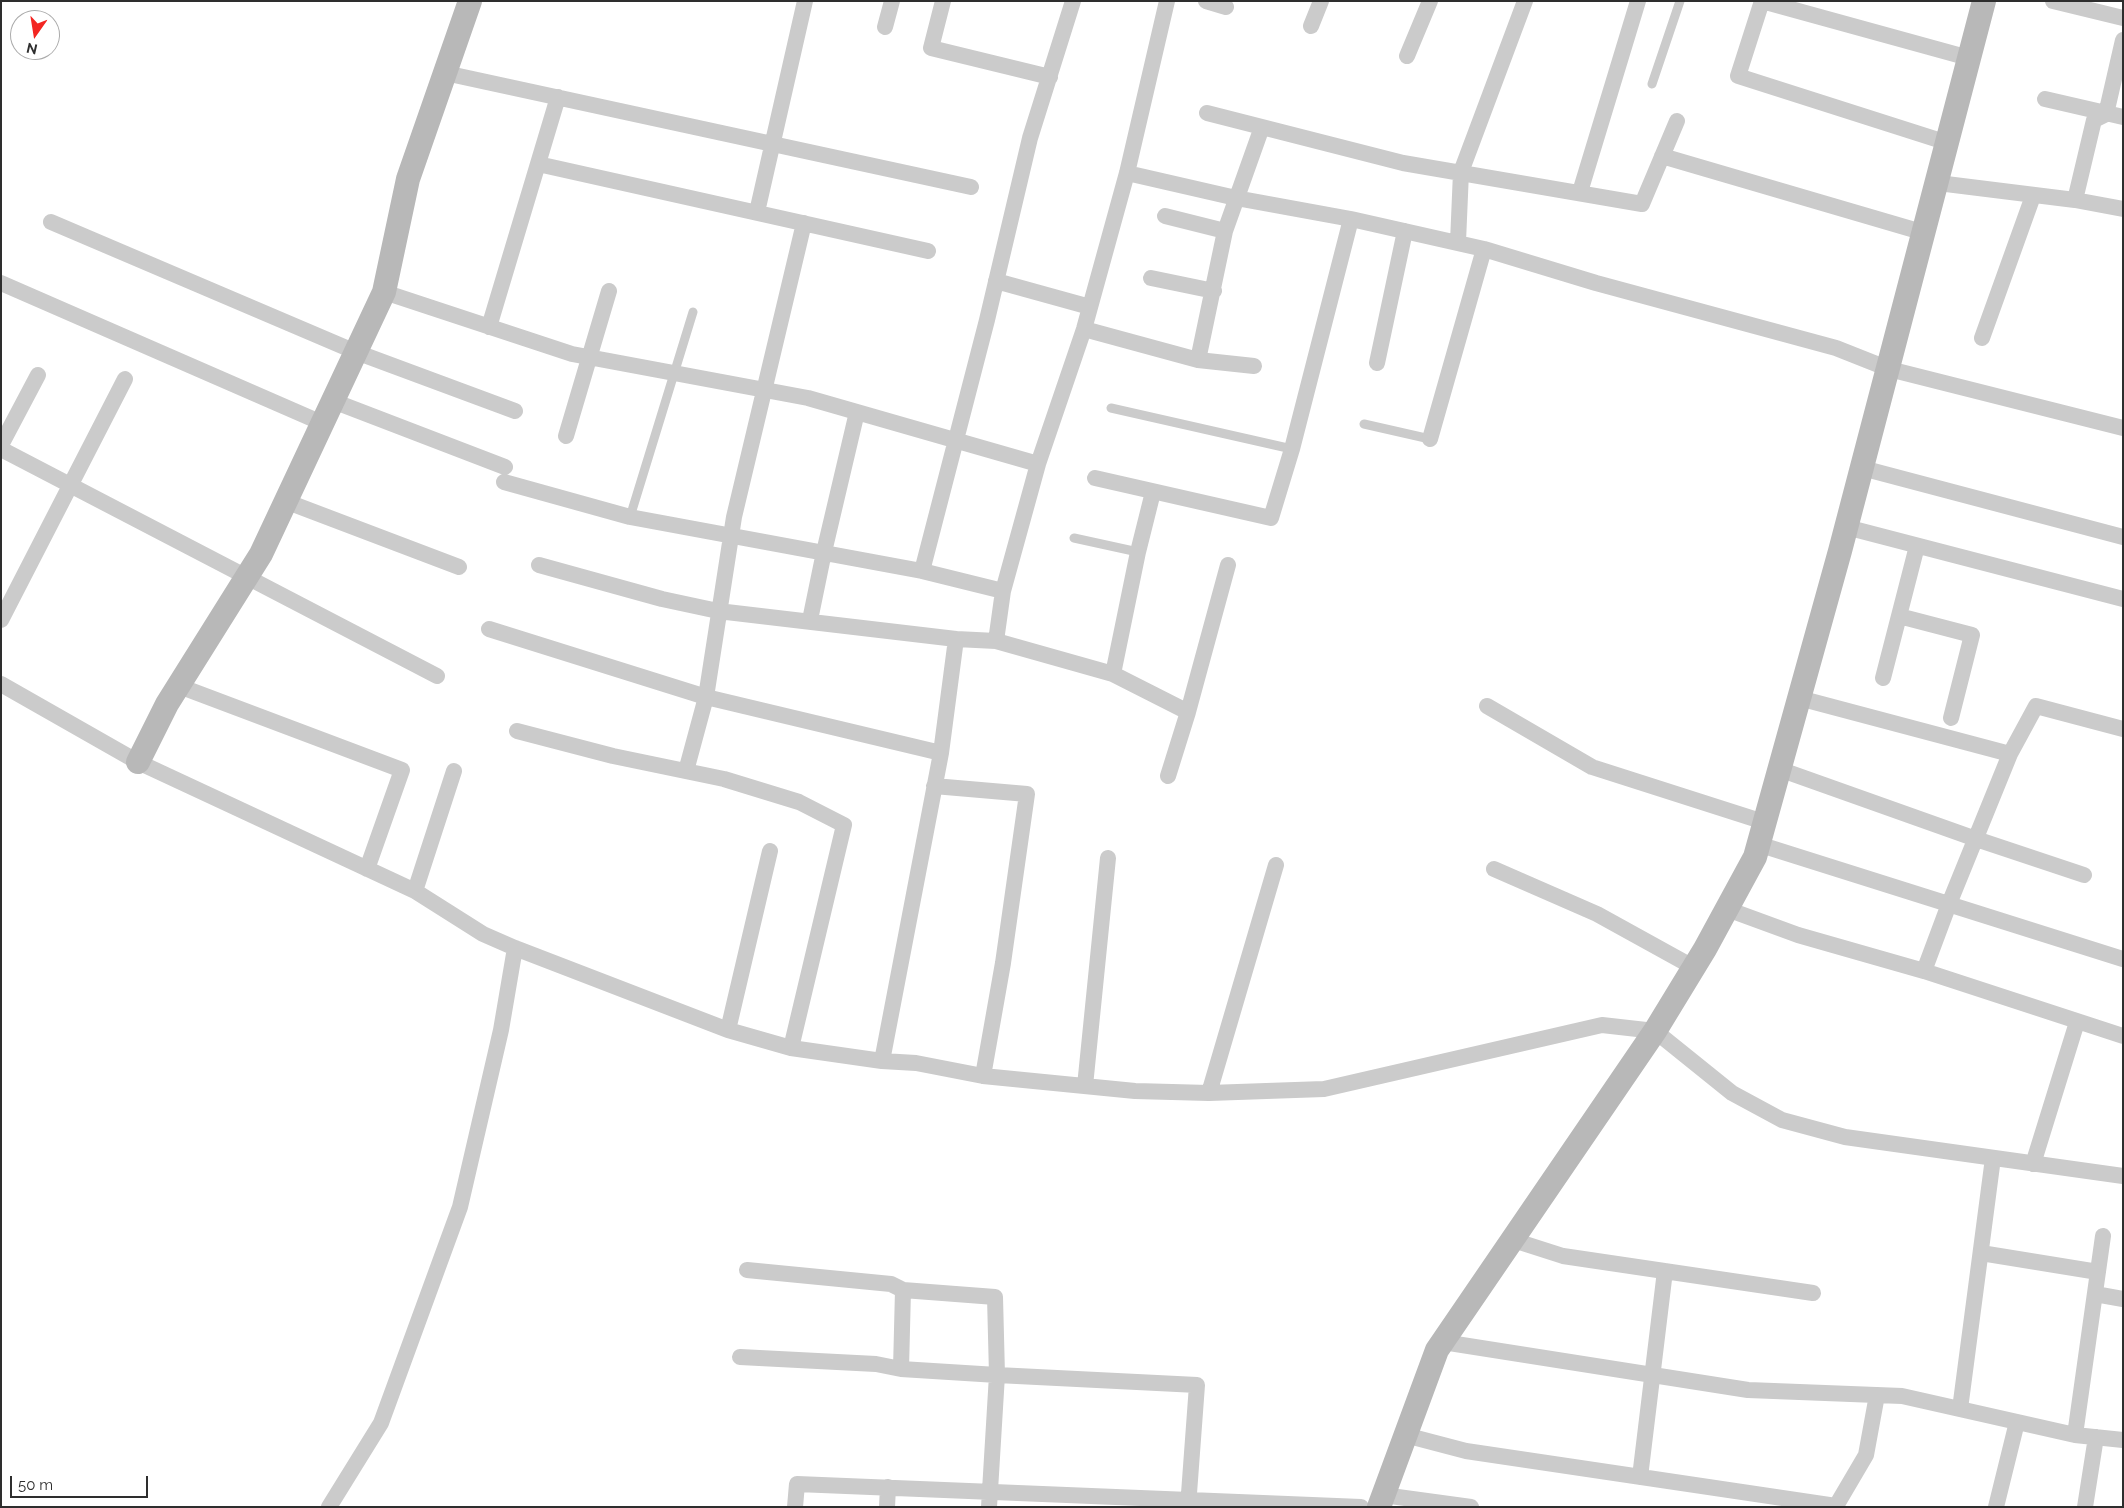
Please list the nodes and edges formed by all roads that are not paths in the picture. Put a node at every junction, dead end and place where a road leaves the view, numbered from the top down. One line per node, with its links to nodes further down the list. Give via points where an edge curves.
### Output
1 (470, 1): 22 (street)
2 (804, 1): 32 (street)
3 (892, 1): 18 (street)
4 (943, 1): 23 (street, via 931,48)
5 (1073, 1): 23 (street)
6 (1167, 1): 37 (street)
7 (1206, 1): 15 (street)
8 (1321, 1): 17 (street)
9 (1430, 1): 20 (street)
10 (1524, 1): 36 (street)
11 (1638, 1): 40 (street)
12 (1680, 1): 24 (lane)
13 (1984, 1): 21 (street)
14 (2052, 1): 16 (street)
15 (1226, 7)
16 (2123, 18)
17 (1311, 26)
18 (885, 28)
19 (2123, 40): 28 (street)
20 (1407, 56)
21 (1969, 58): 33 (street); 33 (street, via 1762,1 1738,76)
22 (445, 73): 25 (street); 61 (street, via 408,179)
23 (1050, 77): 57 (street, via 1030,138)
24 (1652, 84)
25 (558, 97): 32 (street); 35 (street)
26 (2045, 99): 28 (street)
27 (1207, 114): 31 (street)
28 (2106, 114): 29 (street); 43 (street, via 2094,120)
29 (2123, 118)
30 (1677, 121): 34 (street)
31 (1262, 127): 36 (street, via 1403,163); 42 (street)
32 (774, 144): 39 (street); 45 (street)
33 (1948, 144): 38 (street)
34 (1662, 156): 40 (street, via 1642,204); 52 (street)
35 (538, 164): 45 (street); 64 (street)
36 (1461, 172): 40 (street); 53 (street)
37 (1127, 173): 42 (street); 62 (street)
38 (1938, 183): 41 (street); 52 (street)
39 (971, 187)
40 (1580, 192)
41 (2033, 196): 43 (street); 66 (street)
42 (1236, 198): 47 (street); 50 (street)
43 (2075, 200): 44 (street)
44 (2123, 209)
45 (757, 212): 49 (street)
46 (1165, 216): 50 (street)
47 (1351, 219): 51 (street); 88 (street)
48 (51, 222): 67 (street)
49 (804, 223): 55 (street); 76 (street)
50 (1225, 231): 60 (street)
51 (1405, 231): 53 (street); 70 (street)
52 (1925, 233): 72 (street)
53 (1458, 242): 54 (street)
54 (1484, 248): 72 (street, via 1596,283 1836,348); 86 (street)
55 (928, 251)
56 (1151, 278): 60 (street)
57 (996, 281): 62 (street); 85 (street)
58 (1, 283): 81 (street)
59 (609, 291): 68 (street)
60 (1214, 291): 69 (street)
61 (384, 292): 64 (street); 67 (street)
62 (1090, 307): 65 (street)
63 (693, 312): 73 (lane)
64 (489, 327): 68 (street)
65 (1084, 329): 69 (street); 90 (street)
66 (1982, 338)
67 (356, 352): 77 (street); 79 (street)
68 (590, 357): 73 (street); 84 (street)
69 (1198, 360): 71 (street)
70 (1377, 363)
71 (1254, 366)
72 (1888, 369): 83 (street); 91 (street)
73 (673, 373): 76 (street); 96 (lane)
74 (38, 375): 87 (street)
75 (125, 379): 93 (street)
76 (763, 390): 80 (street); 98 (street, via 734,517)
77 (332, 401): 81 (street); 96 (street, via 504,475)
78 (1111, 408): 88 (lane)
79 (515, 411)
80 (857, 412): 85 (street); 102 (street)
81 (322, 424): 95 (street)
82 (1364, 424): 86 (lane)
83 (2123, 428)
84 (566, 436)
85 (955, 440): 90 (street); 107 (street)
86 (1430, 440)
87 (1, 445)
88 (1292, 448): 94 (street, via 1271,518)
89 (1, 449): 93 (street)
90 (1038, 464): 109 (street)
91 (1862, 468): 97 (street); 99 (street)
92 (1096, 478): 94 (street)
93 (71, 485): 108 (street); 113 (street)
94 (1153, 492): 103 (street)
95 (285, 501): 106 (street); 108 (street, via 261,554)
96 (630, 517): 98 (street)
97 (1846, 527): 101 (street); 124 (street)
98 (733, 535): 102 (street); 111 (street)
99 (2123, 537)
100 (1074, 538): 103 (lane)
101 (1917, 546): 110 (street); 112 (street)
102 (824, 552): 107 (street); 114 (street)
103 (1138, 552): 118 (street)
104 (539, 564): 111 (street, via 662,599)
105 (1228, 565): 126 (street)
106 (459, 567)
107 (922, 571): 109 (street)
108 (246, 576): 119 (street); 122 (street)
109 (1003, 591): 117 (street)
110 (2123, 599)
111 (718, 610): 114 (street); 123 (street)
112 (1899, 616): 120 (street); 127 (street, via 1972,635)
113 (1, 620)
114 (810, 620): 116 (street)
115 (489, 629): 123 (street)
116 (956, 639): 117 (street); 130 (street)
117 (996, 641): 118 (street)
118 (1113, 674): 126 (street)
119 (437, 676)
120 (1883, 678)
121 (1, 684): 132 (street)
122 (178, 686): 132 (street); 143 (street, via 402,770)
123 (706, 697): 130 (street); 135 (street)
124 (1799, 698): 131 (street); 133 (street)
125 (1487, 706): 138 (street, via 1592,767)
126 (1188, 712): 136 (street)
127 (1951, 718)
128 (2123, 729): 131 (street, via 2036,706)
129 (517, 731): 135 (street)
130 (941, 753): 137 (street)
131 (2010, 754): 139 (street)
132 (138, 762): 143 (street)
133 (1779, 769): 138 (street); 139 (street)
134 (454, 771): 146 (street)
135 (686, 771): 157 (street, via 799,802 844,825)
136 (1168, 776)
137 (934, 786): 158 (street); 159 (street, via 1027,794)
138 (1761, 833): 147 (street); 148 (street, via 1755,856)
139 (1976, 839): 145 (street); 147 (street)
140 (770, 851): 154 (street)
141 (1108, 858): 160 (street)
142 (1276, 865): 161 (street)
143 (367, 869): 146 (street)
144 (1494, 869): 151 (street, via 1597,914)
145 (2084, 875)
146 (415, 891): 149 (street, via 483,934)
147 (1949, 904): 150 (street); 152 (street)
148 (1726, 909): 151 (street); 152 (street, via 1798,935)
149 (515, 948): 154 (street); 194 (street, via 501,1030 460,1207 381,1423)
150 (2123, 959)
151 (1693, 967): 155 (street)
152 (1924, 971): 153 (street)
153 (2077, 1022): 156 (street); 163 (street)
154 (728, 1030): 157 (street)
155 (1654, 1031): 161 (street, via 1602,1025 1324,1089); 162 (street, via 1732,1093 1782,1120 1845,1137); 166 (street)
156 (2123, 1036)
157 (791, 1048): 158 (street)
158 (882, 1061): 159 (street, via 916,1063)
159 (983, 1076): 160 (street)
160 (1085, 1086): 161 (street)
161 (1209, 1093)
162 (1993, 1158): 163 (street); 167 (street)
163 (2033, 1164): 164 (street)
164 (2123, 1176)
165 (2103, 1236): 170 (street)
166 (1513, 1240): 169 (street, via 1563,1256); 175 (street)
167 (1981, 1253): 170 (street); 181 (street)
168 (748, 1270): 171 (street, via 892,1284)
169 (1665, 1271): 172 (street); 179 (street)
170 (2098, 1272): 173 (street)
171 (902, 1290): 177 (street); 178 (street, via 995,1297)
172 (1813, 1293)
173 (2095, 1294): 174 (street); 184 (street)
174 (2123, 1298)
175 (1443, 1342): 179 (street); 183 (street, via 1437,1350)
176 (740, 1357): 177 (street, via 876,1364)
177 (901, 1370): 178 (street)
178 (997, 1375): 189 (street); 192 (street, via 1197,1385)
179 (1652, 1375): 180 (street, via 1748,1390); 187 (street)
180 (1877, 1395): 181 (street, via 1902,1396); 193 (street, via 1866,1455 1836,1506)
181 (1960, 1409): 182 (street)
182 (2017, 1422): 184 (street); 199 (street)
183 (1406, 1435): 187 (street, via 1466,1451); 191 (street)
184 (2075, 1435): 185 (street)
185 (2096, 1437): 186 (street); 200 (street)
186 (2123, 1440)
187 (1640, 1477): 193 (street)
188 (888, 1487): 189 (street); 195 (street, via 797,1484); 196 (street)
189 (990, 1499): 190 (street)
190 (1084, 1501): 192 (street)
191 (1381, 1501): 198 (street)
192 (1188, 1503): 197 (street)
193 (1815, 1505)
194 (329, 1507)
195 (795, 1507)
196 (887, 1507)
197 (1361, 1507)
198 (1471, 1507)
199 (1996, 1507)
200 (2085, 1507)

